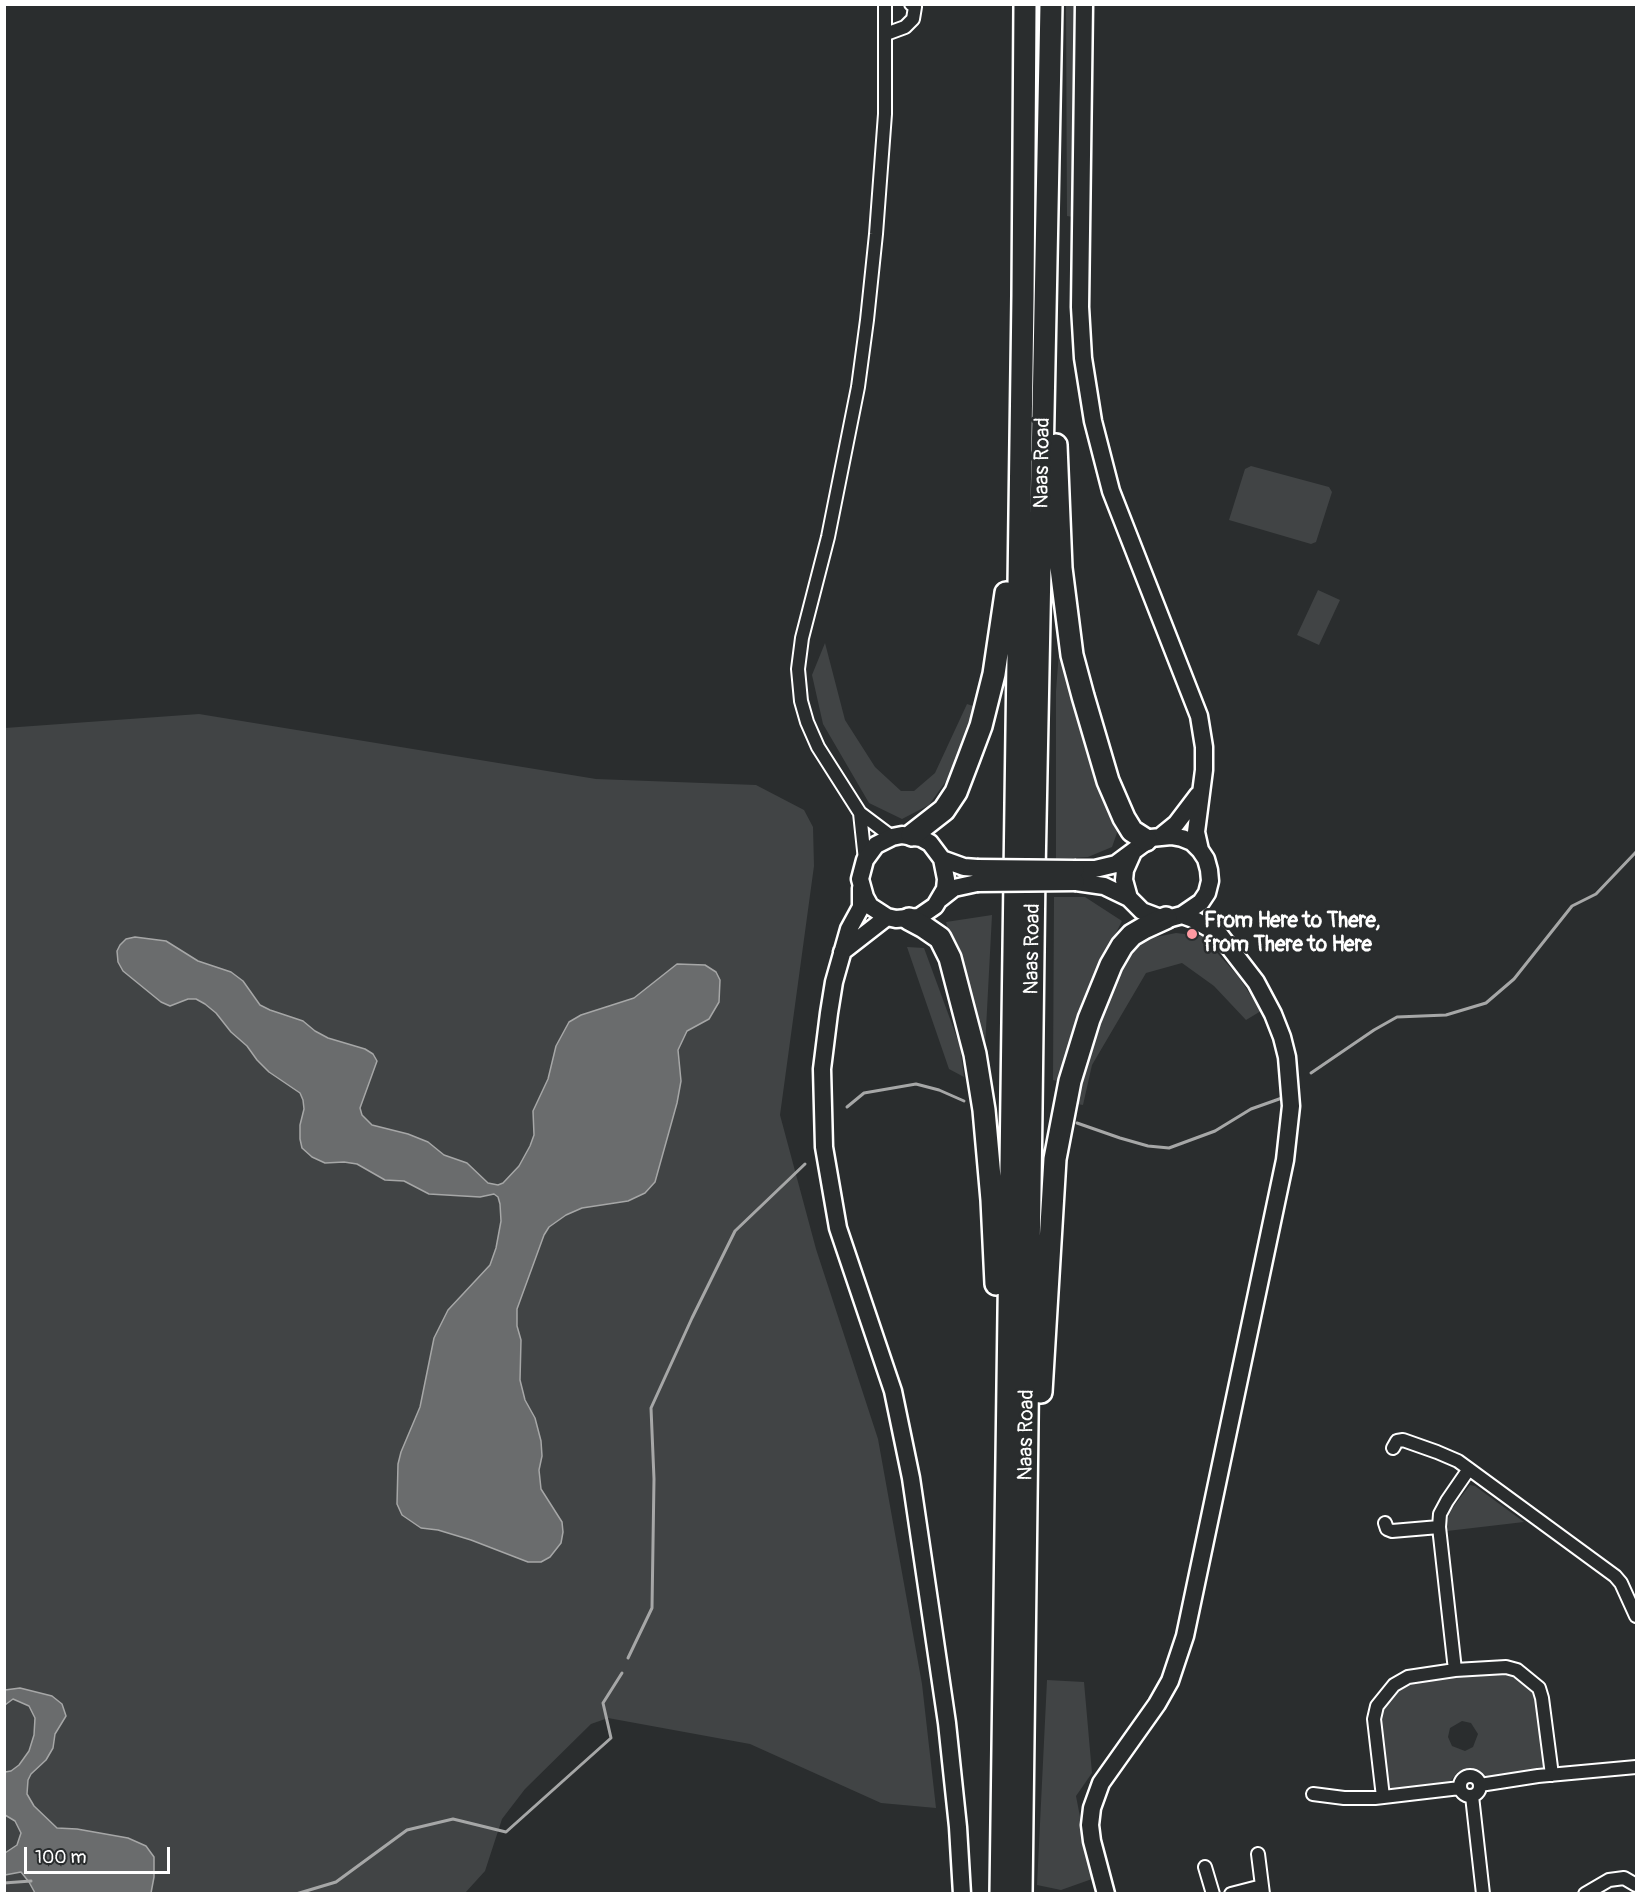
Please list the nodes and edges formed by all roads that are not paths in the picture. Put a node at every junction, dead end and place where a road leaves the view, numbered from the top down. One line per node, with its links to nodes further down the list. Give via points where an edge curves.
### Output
1 (885, 4): 6 (street)
2 (911, 4): 6 (street, via 915,7 913,18 905,27)
3 (1025, 4): 8 (highway, Naas Road)
4 (1050, 4): 7 (highway, Naas Road)
5 (1084, 4): 9 (street, via 1080,307 1083,358 1093,420 1112,491 1199,716 1204,747)
6 (886, 34): 10 (street, via 876,234 858,387 798,669 807,722 818,747)
7 (1050, 102): 12 (highway, via 1053,371 1061,568 1067,621 1083,696 1108,781 1124,818); 32 (highway, Naas Road)
8 (1023, 296): 11 (highway, via 1005,613 994,674 981,726 956,792 933,821); 32 (highway, Naas Road)
9 (1200, 792): 12 (street, via 1176,824); 13 (street, via 1196,832)
10 (860, 813): 11 (street); 15 (street)
11 (902, 836): 14 (street, via 930,843); 15 (street, via 876,846)
12 (1146, 843): 13 (street, via 1182,838); 17 (street, via 1116,864); 20 (street, via 1125,870)
13 (1200, 850): 19 (street, via 1209,870)
14 (942, 859): 16 (street); 21 (street, via 946,879)
15 (865, 860): 18 (street)
16 (977, 876): 17 (street, bridge); 21 (street)
17 (1076, 876): 20 (street)
18 (861, 888): 22 (street, via 870,906); 26 (street, via 861,907)
19 (1207, 892): 23 (street, via 1201,902); 25 (street)
20 (1129, 898): 23 (street, via 1142,911)
21 (940, 899): 24 (street, via 928,912)
22 (886, 917): 24 (street); 26 (street)
23 (1174, 917): 25 (street, via 1193,919); 32 (highway, via 1132,935 1122,946 1089,1019 1070,1081 1052,1195 1032,1566)
24 (909, 919): 32 (highway, via 940,938 950,958 975,1054 984,1110)
25 (1219, 934): 48 (street, via 1256,982 1282,1037 1290,1079 1289,1132 1178,1659 1157,1704 1101,1783 1092,1808 1092,1841)
26 (842, 952): 45 (street, via 822,1069 824,1147 838,1228 893,1391 911,1478 947,1723)
27 (1393, 1448): 28 (street, via 1403,1440)
28 (1469, 1469): 30 (street, via 1440,1514); 31 (street, via 1615,1576)
29 (1385, 1523): 30 (street, via 1392,1532)
30 (1438, 1527): 33 (street)
31 (1636, 1616)
32 (1014, 1642): 46 (highway, Naas Road); 47 (highway, Naas Road)
33 (1455, 1670): 35 (street, via 1506,1667 1517,1670 1539,1688); 40 (street, via 1408,1677 1394,1684 1377,1706 1374,1719)
34 (1636, 1767): 35 (street)
35 (1552, 1775): 36 (street)
36 (1480, 1785): 37 (street, via 1477,1778 1468,1776 1461,1781); 39 (street)
37 (1460, 1788): 39 (street); 40 (street)
38 (1313, 1794): 40 (street)
39 (1472, 1796): 51 (street)
40 (1383, 1797)
41 (1258, 1854): 44 (street)
42 (1205, 1868): 49 (street)
43 (1636, 1885): 52 (street, via 1624,1878 1609,1880)
44 (1263, 1890): 50 (street)
45 (962, 1893)
46 (1001, 1893)
47 (1021, 1893)
48 (1106, 1893)
49 (1213, 1893)
50 (1230, 1893)
51 (1483, 1893)
52 (1585, 1893)

